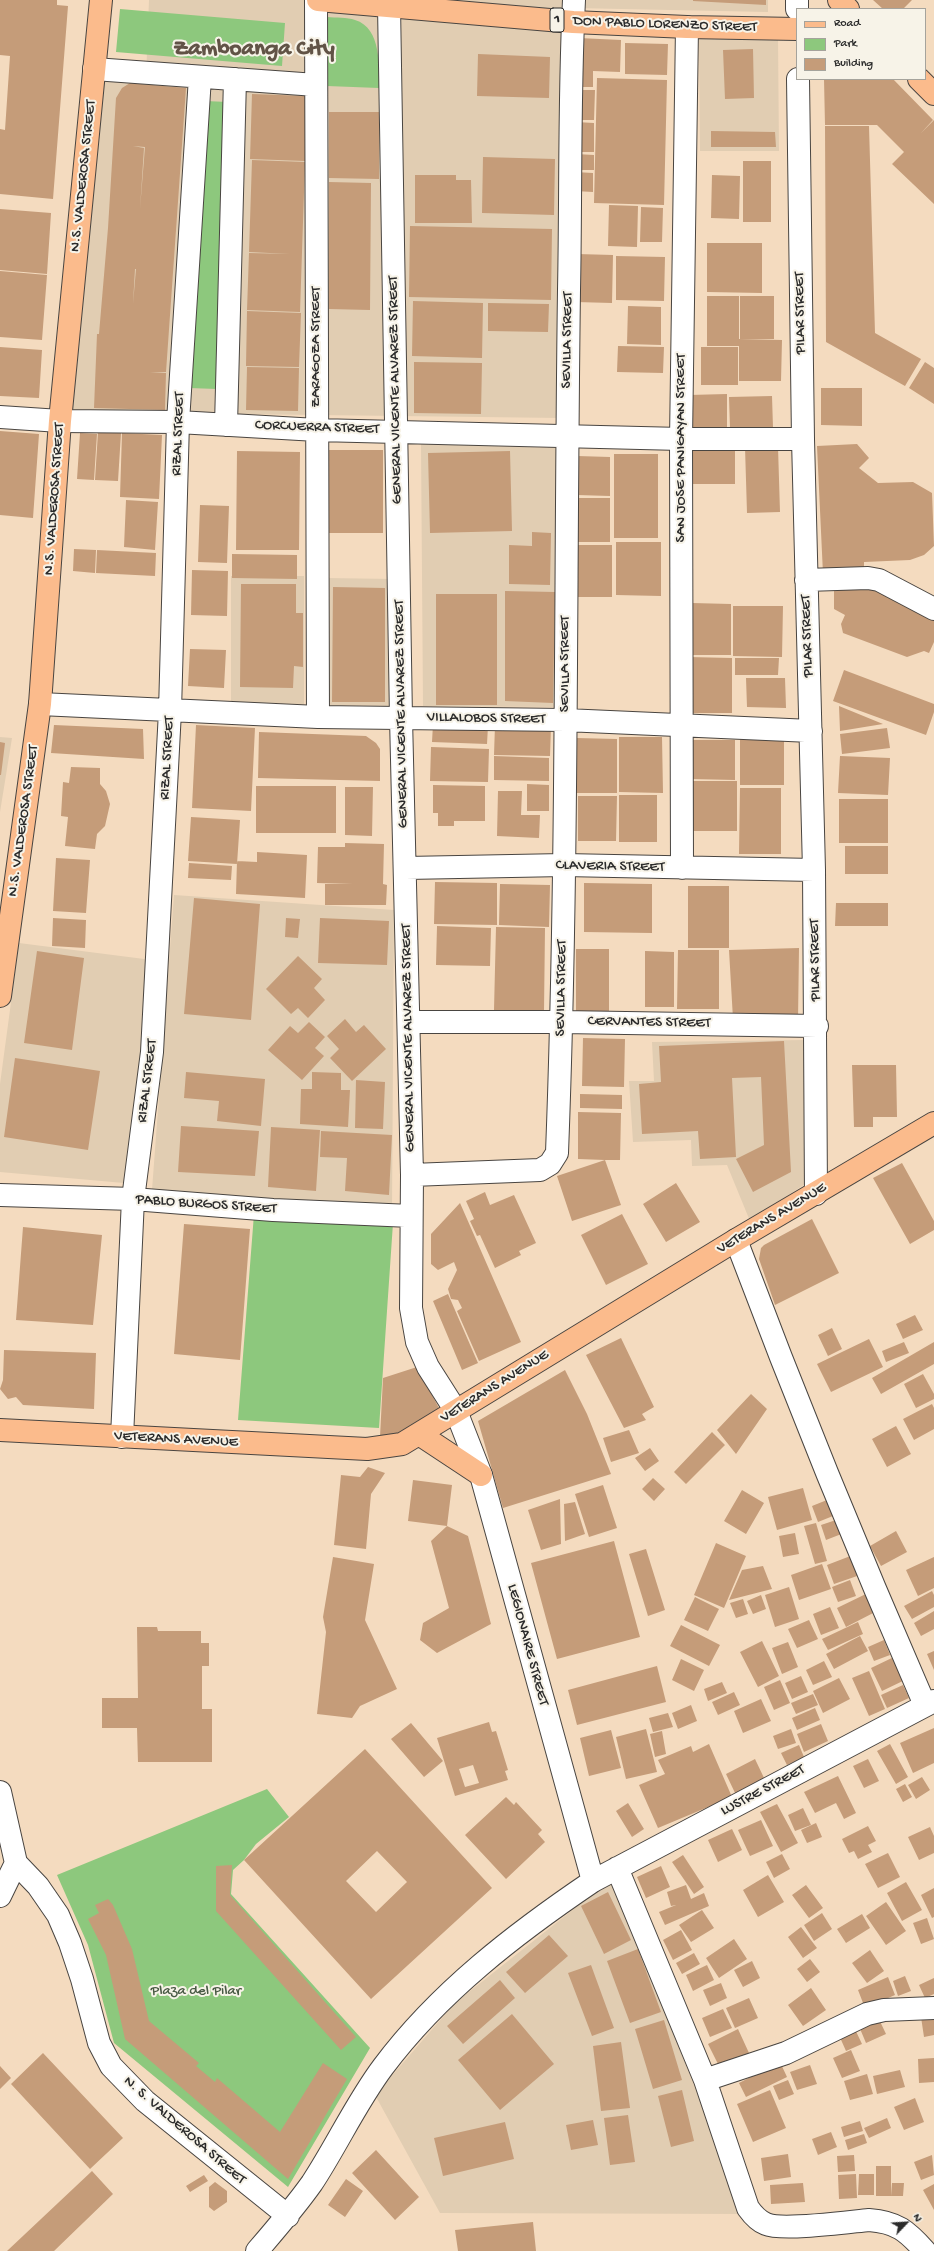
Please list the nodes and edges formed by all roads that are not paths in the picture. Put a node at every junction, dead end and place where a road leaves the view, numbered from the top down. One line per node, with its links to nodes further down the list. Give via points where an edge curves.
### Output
1 (101, 0): 10 (main road, N.S. VALDEROSA STREET)
2 (317, 0): 5 (main road, DON PABLO LORENZO STREET / 1); 14 (street, ZARAGOZA STREET)
3 (574, 0): 7 (street, SEVILLA STREET)
4 (839, 0): 6 (main road)
5 (389, 6): 7 (main road, DON PABLO LORENZO STREET / 1); 20 (street, GENERAL VICENTE ALVAREZ STREET)
6 (847, 8)
7 (573, 22): 8 (main road, DON PABLO LORENZO STREET / 1); 21 (street, SEVILLA STREET)
8 (687, 27): 9 (main road, DON PABLO LORENZO STREET / 1); 22 (street, SAN JOSE PANIGAYAN STREET)
9 (796, 29)
10 (94, 69): 11 (street); 16 (main road, N.S. VALDEROSA STREET)
11 (200, 77): 12 (street); 17 (street, RIZAL STREET)
12 (236, 80): 14 (street); 18 (street)
13 (798, 80): 23 (street, PILAR STREET)
14 (316, 86): 19 (street, ZARAGOZA STREET)
15 (0, 417): 16 (street, CORCUERRA STREET)
16 (60, 421): 17 (street, CORCUERRA STREET); 26 (main road, N.S. VALDEROSA STREET)
17 (178, 422): 18 (street, CORCUERRA STREET); 27 (street, RIZAL STREET)
18 (226, 425): 19 (street, CORCUERRA STREET)
19 (317, 430): 20 (street, CORCUERRA STREET); 28 (street, ZARAGOZA STREET)
20 (398, 431): 21 (street, CORCUERRA STREET); 29 (street, GENERAL VICENTE ALVAREZ STREET)
21 (567, 436): 22 (street, CORCUERRA STREET); 30 (street, SEVILLA STREET)
22 (681, 439): 23 (street, CORCUERRA STREET); 31 (street, SAN JOSE PANIGAYAN STREET)
23 (803, 439): 24 (street, PILAR STREET)
24 (806, 580): 25 (street, via 879,580); 32 (street, PILAR STREET)
25 (934, 609)
26 (40, 704): 27 (street, VILLALOBOS STREET); 37 (main road, N.S. VALDEROSA STREET)
27 (170, 711): 28 (street, VILLALOBOS STREET); 45 (street, RIZAL STREET, via 152,1052)
28 (318, 717): 29 (street, VILLALOBOS STREET)
29 (401, 718): 30 (street, VILLALOBOS STREET); 34 (street, GENERAL VICENTE ALVAREZ STREET)
30 (565, 720): 31 (street, VILLALOBOS STREET); 33 (street, SEVILLA STREET)
31 (681, 725): 32 (street, VILLALOBOS STREET); 35 (street, SAN JOSE PANIGAYAN STREET)
32 (811, 730): 36 (street, PILAR STREET)
33 (564, 865): 34 (street, CLAVERIA STREET); 35 (street, CLAVERIA STREET); 39 (street, SEVILLA STREET)
34 (406, 868): 38 (street, GENERAL VICENTE ALVAREZ STREET)
35 (682, 868): 36 (street, CLAVERIA STREET)
36 (814, 870): 40 (street, PILAR STREET)
37 (0, 996)
38 (409, 1022): 39 (street, CERVANTES STREET); 42 (street, GENERAL VICENTE ALVAREZ STREET)
39 (562, 1022): 40 (street, CERVANTES STREET); 42 (street, SEVILLA STREET, via 557,1153 550,1164 540,1170)
40 (816, 1026): 43 (street, PILAR STREET)
41 (934, 1123): 43 (main road, VETERANS AVENUE)
42 (412, 1175): 46 (street, GENERAL VICENTE ALVAREZ STREET)
43 (816, 1194): 47 (main road, VETERANS AVENUE)
44 (0, 1195): 45 (street, PABLO BURGOS STREET)
45 (133, 1199): 46 (street, PABLO BURGOS STREET, via 273,1210); 51 (street, RIZAL STREET)
46 (412, 1216): 48 (street, GENERAL VICENTE ALVAREZ STREET, via 411,1308 417,1342 428,1367)
47 (736, 1240): 48 (main road, VETERANS AVENUE); 53 (street, via 799,1409 870,1581)
48 (456, 1411): 50 (main road, VETERANS AVENUE); 52 (street, LEGIONAIRE STREET)
49 (0, 1430): 51 (main road, VETERANS AVENUE)
50 (419, 1434): 51 (main road, VETERANS AVENUE, via 402,1444 367,1449); 52 (main road)
51 (122, 1437)
52 (481, 1475): 57 (street, LEGIONAIRE STREET)
53 (930, 1703): 56 (street, LUSTRE STREET)
54 (0, 1792): 55 (street)
55 (16, 1863): 58 (street); 61 (street, N. S. VALDEROSA STREET, via 38,1886 58,1915 82,1979 99,2044 111,2066 145,2101)
56 (617, 1868): 57 (street, LUSTRE STREET); 60 (street)
57 (593, 1881): 61 (street, LUSTRE STREET, via 546,1913 480,1966 409,2034 370,2085 312,2182)
58 (0, 1896)
59 (934, 2008): 60 (street, via 884,2010 868,2014 786,2053)
60 (705, 2080): 63 (street, via 748,2208 755,2218 767,2225 782,2227 882,2221 896,2225 909,2234)
61 (288, 2216): 62 (street, LUSTRE STREET)
62 (256, 2251)
63 (925, 2251)

